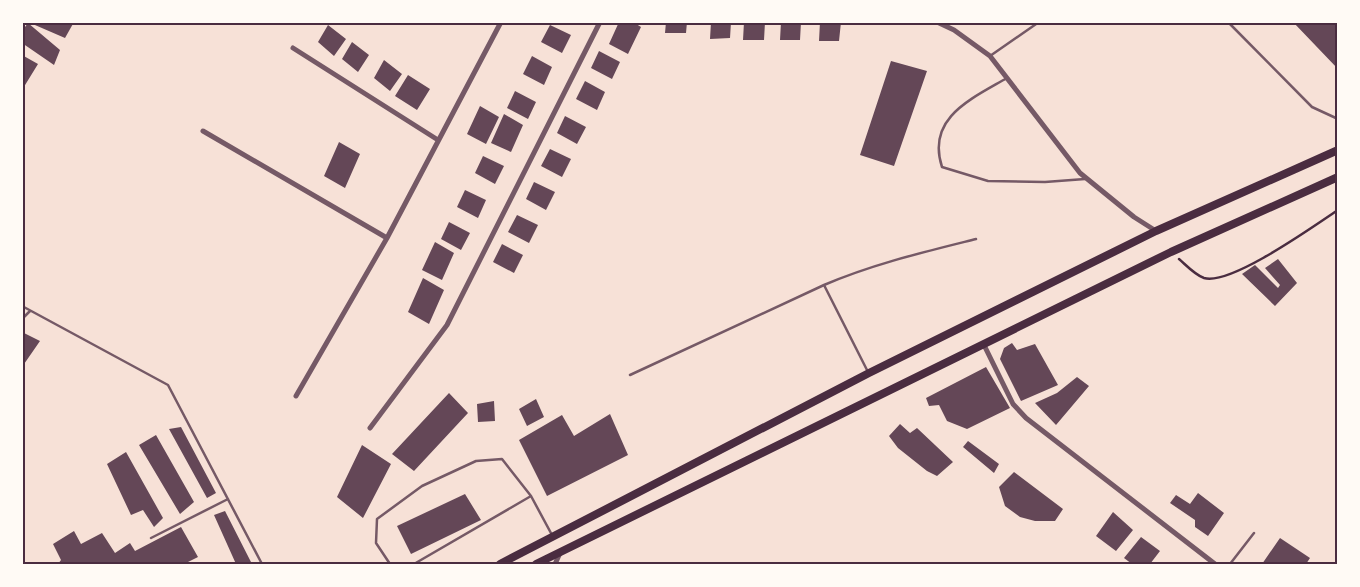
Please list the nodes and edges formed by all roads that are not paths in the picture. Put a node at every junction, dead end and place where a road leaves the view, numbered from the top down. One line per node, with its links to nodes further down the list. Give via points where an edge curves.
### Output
1 (501, 22): 11 (street)
2 (600, 22): 26 (street, via 447,325)
3 (937, 22): 7 (street)
4 (1039, 22): 7 (lane)
5 (1228, 22): 9 (lane, via 1312,106)
6 (293, 48): 11 (street)
7 (990, 56): 8 (street)
8 (1007, 78): 14 (street); 14 (lane, via 972,98 944,122 937,151 942,167 988,181 1046,182)
9 (1338, 119)
10 (203, 131): 16 (street)
11 (438, 140): 16 (street)
12 (1338, 150): 15 (main road)
13 (1338, 177): 22 (main road, via 1171,252)
14 (1086, 178): 15 (street)
15 (1156, 231): 23 (main road)
16 (387, 238): 25 (street)
17 (976, 239): 18 (lane, via 894,260)
18 (824, 285): 23 (lane); 24 (lane)
19 (22, 306): 20 (lane)
20 (30, 310): 21 (lane); 28 (lane, via 168,385)
21 (22, 319)
22 (984, 345): 32 (main road); 39 (street, via 1013,404 1026,418)
23 (869, 373): 30 (main road)
24 (630, 375)
25 (296, 396)
26 (370, 428)
27 (531, 496): 30 (lane); 34 (lane, via 502,459 476,461 422,486 377,519 376,543); 35 (lane)
28 (228, 499): 31 (lane); 33 (lane)
29 (1254, 533): 40 (lane)
30 (552, 536): 36 (main road)
31 (151, 538)
32 (560, 553): 37 (main road); 38 (street)
33 (262, 564)
34 (390, 564)
35 (414, 564)
36 (500, 564)
37 (536, 564)
38 (555, 564)
39 (1215, 564)
40 (1230, 564)

